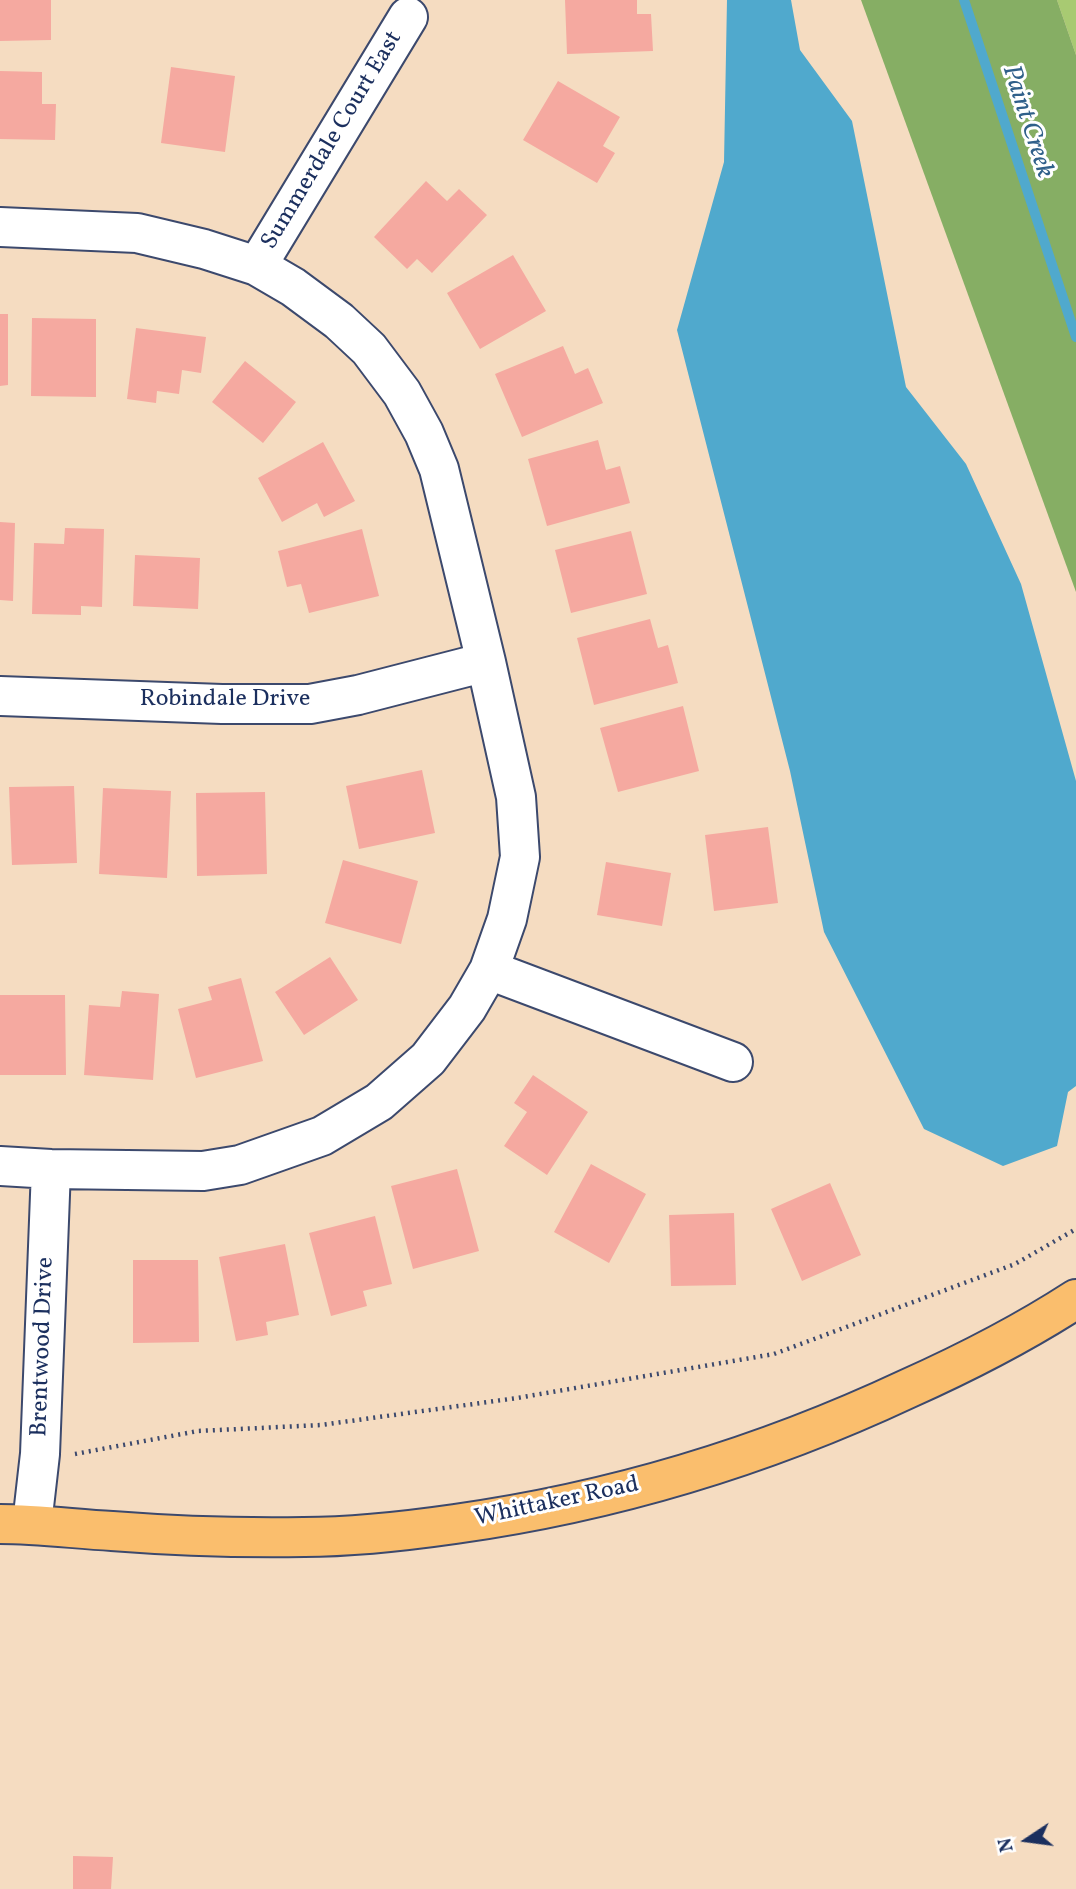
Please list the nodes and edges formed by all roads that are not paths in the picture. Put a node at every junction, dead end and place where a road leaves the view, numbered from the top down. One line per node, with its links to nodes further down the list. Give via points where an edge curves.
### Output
1 (408, 17): 3 (street, Summerdale Court East)
2 (0, 227): 3 (street, via 137,233)
3 (257, 265): 4 (street, via 339,321 369,349 402,393 439,469)
4 (486, 662): 5 (street, Robindale Drive, via 310,704); 6 (street, via 516,797 520,857 507,919)
5 (0, 696)
6 (489, 970): 7 (street); 9 (street, via 428,1059 379,1102 322,1136 240,1165 203,1171)
7 (733, 1062)
8 (0, 1166): 9 (street)
9 (51, 1170): 11 (street, Brentwood Drive, via 40,1454)
10 (1076, 1299): 11 (main road, Whittaker Road, via 965,1363 788,1441 630,1490 518,1515 408,1530 306,1537)
11 (16, 1524)

